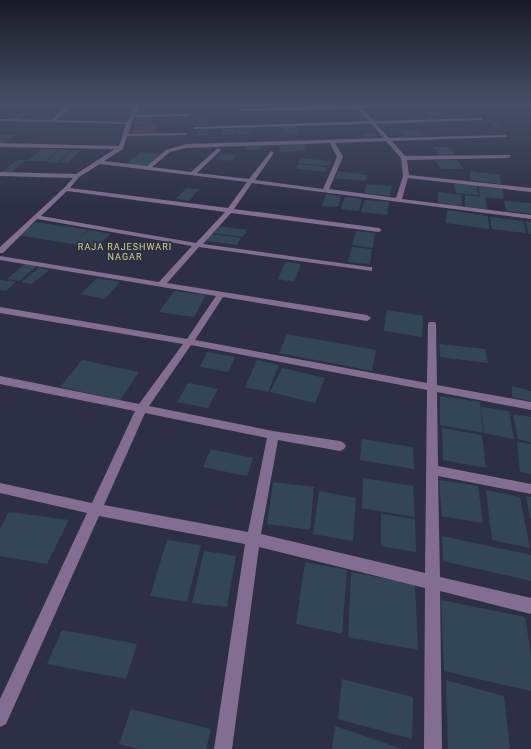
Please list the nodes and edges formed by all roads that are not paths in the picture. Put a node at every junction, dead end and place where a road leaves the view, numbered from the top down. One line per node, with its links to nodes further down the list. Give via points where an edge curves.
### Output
1 (124, 138): 6 (street)
2 (428, 138): 3 (street)
3 (386, 139): 4 (street); 10 (street)
4 (332, 140): 12 (street, via 186,146 168,151); 20 (street, via 340,156)
5 (0, 146): 6 (street)
6 (120, 148): 11 (street)
7 (218, 150): 14 (street)
8 (271, 153): 17 (street)
9 (508, 156): 10 (street)
10 (404, 158): 16 (street)
11 (100, 162): 12 (street); 15 (street)
12 (148, 168): 14 (street)
13 (0, 174): 15 (street)
14 (192, 174): 17 (street)
15 (77, 176): 18 (street)
16 (406, 176): 19 (street); 21 (street)
17 (249, 182): 20 (street); 22 (street)
18 (66, 189): 22 (street); 23 (street)
19 (531, 190)
20 (325, 191): 21 (street)
21 (398, 201): 24 (street)
22 (230, 210): 25 (street); 26 (street)
23 (35, 217): 26 (street); 27 (street)
24 (531, 217)
25 (380, 230)
26 (197, 245): 29 (street); 30 (street)
27 (0, 250)
28 (0, 258): 30 (street)
29 (369, 269)
30 (161, 284): 31 (street)
31 (221, 294): 33 (street); 35 (street)
32 (0, 310): 35 (street)
33 (367, 318)
34 (432, 324): 37 (street)
35 (189, 342): 37 (street); 39 (street)
36 (0, 380): 39 (street)
37 (433, 387): 38 (street); 42 (street)
38 (531, 406)
39 (142, 408): 40 (street); 45 (street)
40 (273, 435): 41 (street); 46 (street)
41 (340, 446)
42 (434, 470): 44 (street); 47 (street)
43 (0, 488): 45 (street)
44 (531, 489)
45 (95, 509): 46 (street); 49 (street)
46 (253, 539): 47 (street); 50 (street)
47 (433, 582): 48 (street); 51 (street)
48 (531, 606)
49 (0, 718)
50 (223, 749)
51 (433, 749)

